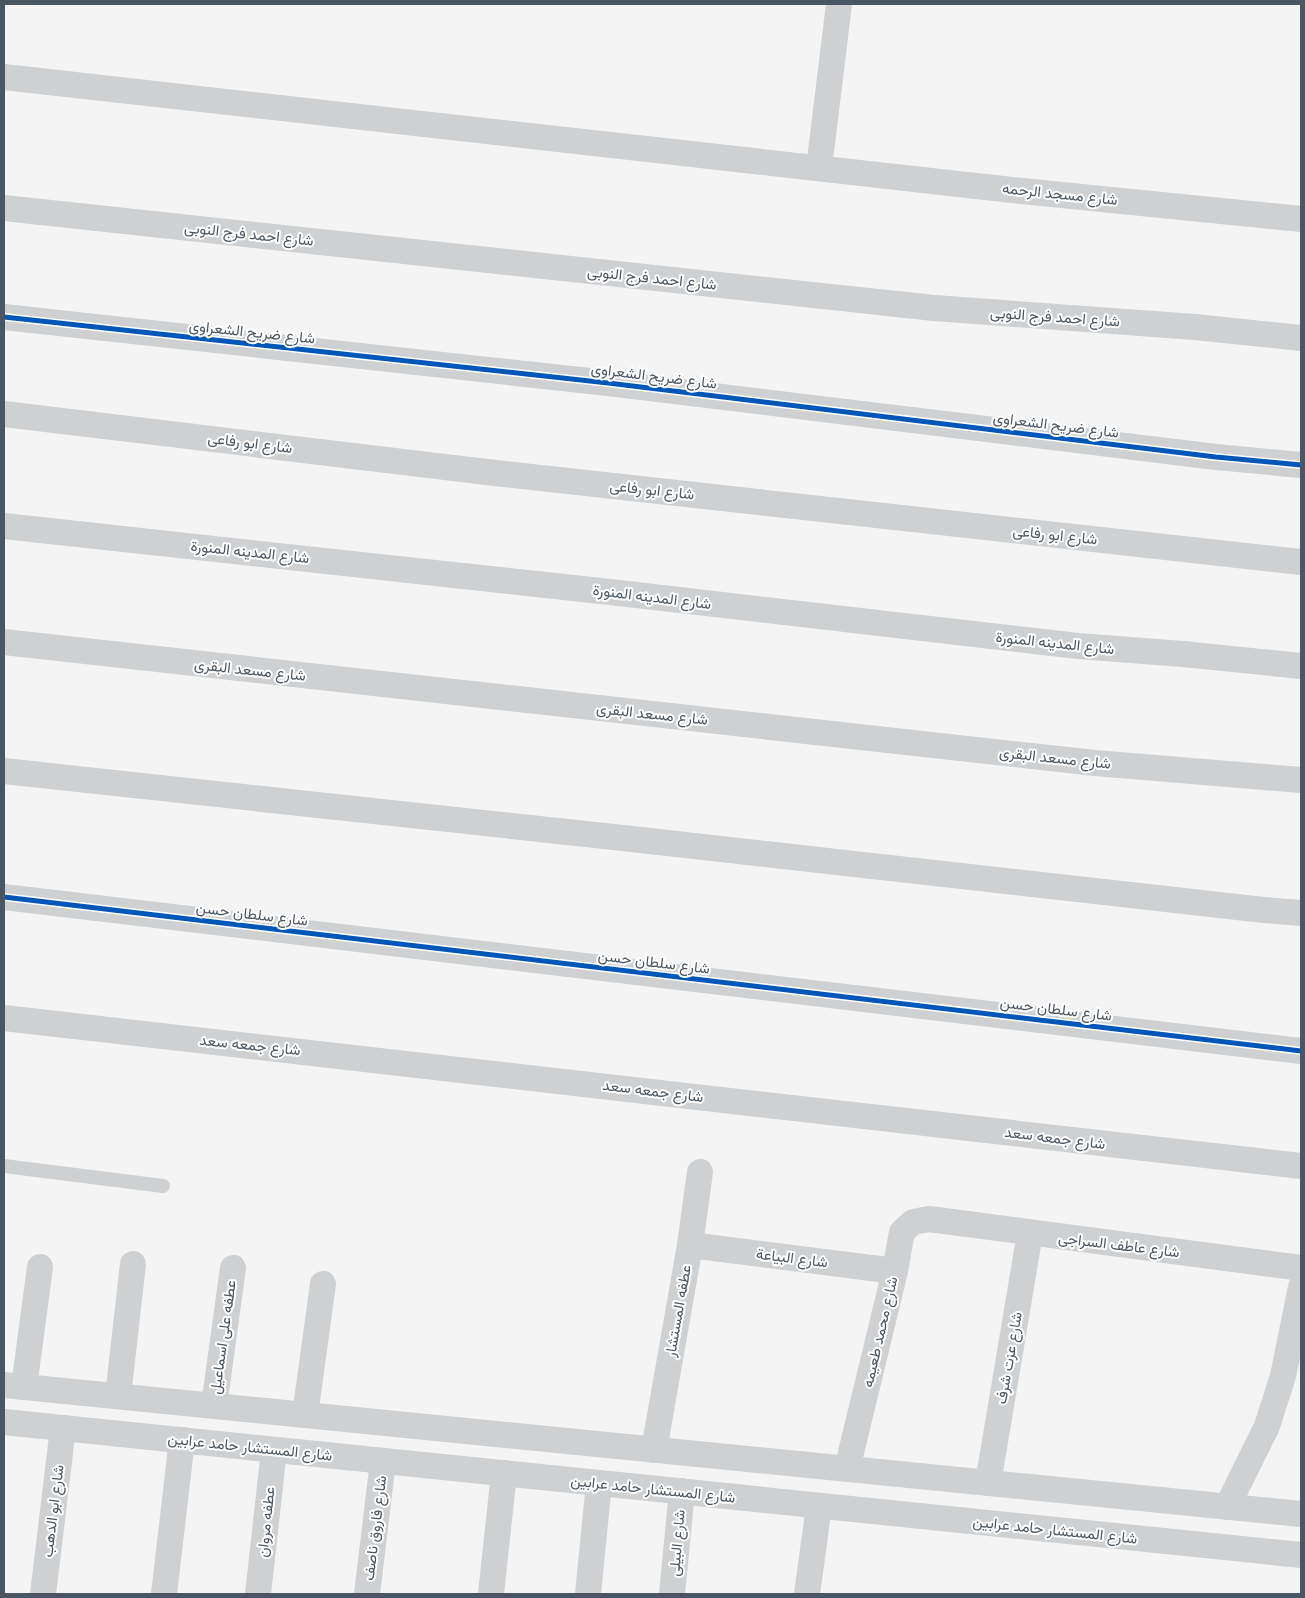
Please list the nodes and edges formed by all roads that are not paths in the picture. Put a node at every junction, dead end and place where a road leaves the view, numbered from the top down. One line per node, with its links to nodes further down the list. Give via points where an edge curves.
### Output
1 (839, 4): 3 (street)
2 (4, 77): 3 (street, شارع مسجد الرحمه)
3 (819, 168): 5 (street, شارع مسجد الرحمه)
4 (4, 208): 7 (street, شارع احمد فرج النوبى, via 934,308)
5 (1301, 218)
6 (4, 317): 9 (street, شارع ضريح الشعراوى, via 588,381)
7 (1301, 338)
8 (4, 414): 11 (street, شارع ابو رفاعى, via 515,475)
9 (1301, 465)
10 (4, 526): 13 (street, شارع المدينه المنورة, via 1078,646)
11 (1301, 562)
12 (4, 642): 15 (street, شارع مسعد البقرى, via 1095,763)
13 (1301, 666)
14 (4, 770): 17 (street)
15 (1301, 780)
16 (4, 897): 19 (street, شارع سلطان حسن)
17 (1301, 913)
18 (4, 1018): 21 (street, شارع جمعه سعد)
19 (1301, 1051)
20 (4, 1166): 23 (lane)
21 (1301, 1166)
22 (700, 1172): 26 (street, عطفه المستشار)
23 (163, 1186)
24 (936, 1221): 25 (street, شارع عاطف السراجى); 31 (street, شارع محمد طعيمه, via 914,1222 902,1232)
25 (1030, 1234): 30 (street, شارع عاطف السراجى); 47 (street, شارع عزت شرف)
26 (690, 1245): 31 (street, شارع البياعة); 42 (street, عطفه المستشار)
27 (133, 1264): 35 (street)
28 (40, 1267): 34 (street)
29 (233, 1268): 36 (street, عطفه على اسماعيل)
30 (1301, 1268)
31 (894, 1271): 44 (street, شارع محمد طعيمه)
32 (323, 1284): 37 (street)
33 (1301, 1287): 50 (street, via 1283,1376 1266,1426)
34 (14, 1386): 35 (street)
35 (118, 1396): 36 (street)
36 (214, 1406): 37 (street)
37 (305, 1415): 42 (street)
38 (4, 1422): 39 (street, شارع المستشار حامد عرابين)
39 (63, 1428): 40 (street, شارع المستشار حامد عرابين); 53 (street, شارع ابو الدهب)
40 (182, 1440): 41 (street, شارع المستشار حامد عرابين); 54 (street)
41 (274, 1450): 43 (street, شارع المستشار حامد عرابين); 55 (street, عطفه مروان)
42 (654, 1450): 44 (street)
43 (383, 1461): 45 (street, شارع المستشار حامد عرابين); 56 (street, شارع فاروق ناصف)
44 (848, 1469): 47 (street)
45 (504, 1474): 46 (street, شارع المستشار حامد عرابين); 57 (street)
46 (599, 1483): 48 (street, شارع المستشار حامد عرابين); 58 (street)
47 (988, 1483): 50 (street)
48 (682, 1491): 49 (street, شارع المستشار حامد عرابين); 59 (street, شارع البيلى)
49 (819, 1506): 52 (street, شارع المستشار حامد عرابين); 60 (street)
50 (1227, 1507): 51 (street)
51 (1301, 1514)
52 (1301, 1555)
53 (44, 1594)
54 (164, 1594)
55 (258, 1594)
56 (367, 1594)
57 (491, 1594)
58 (588, 1594)
59 (672, 1594)
60 (807, 1594)

